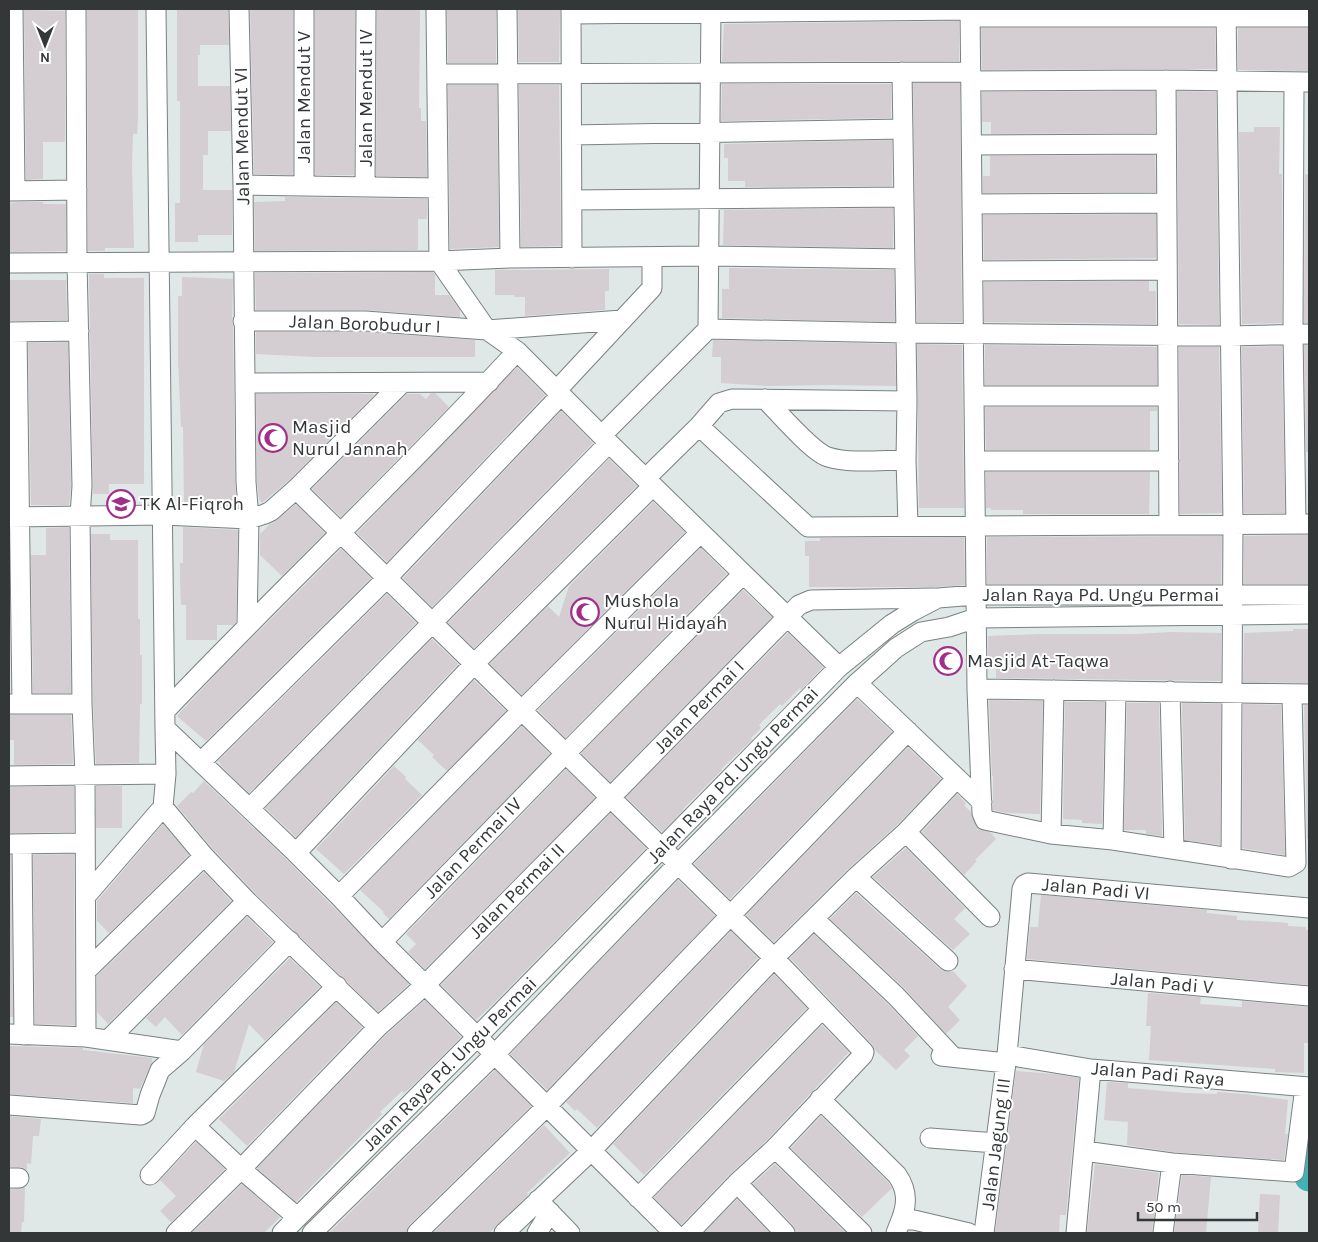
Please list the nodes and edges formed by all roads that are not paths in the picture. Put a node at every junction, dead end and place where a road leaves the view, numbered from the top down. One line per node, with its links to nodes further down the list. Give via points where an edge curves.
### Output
1 (13, 9): 34 (street)
2 (76, 9): 33 (street)
3 (156, 9): 46 (street)
4 (239, 9): 29 (street, Jalan Mendut VI)
5 (304, 9): 30 (street, Jalan Mendut V)
6 (366, 9): 31 (street, Jalan Mendut IV)
7 (436, 9): 16 (street)
8 (507, 9): 17 (street)
9 (710, 10): 10 (street); 11 (street); 15 (street)
10 (571, 11): 18 (street)
11 (970, 12): 12 (street); 19 (street)
12 (1226, 13): 13 (street); 21 (street)
13 (1309, 17)
14 (902, 72): 15 (street); 19 (street); 23 (street)
15 (710, 73): 18 (street); 24 (street)
16 (437, 74): 17 (street); 32 (street)
17 (508, 74): 18 (street); 43 (street)
18 (571, 74): 25 (street)
19 (971, 76): 20 (street); 28 (street)
20 (1166, 80): 21 (street); 26 (street)
21 (1227, 82): 22 (street); 64 (street)
22 (1302, 82): 27 (street)
23 (903, 129): 24 (street); 35 (street)
24 (710, 133): 25 (street); 36 (street)
25 (572, 135): 37 (street)
26 (1166, 144): 28 (street); 38 (street)
27 (1302, 145): 39 (street)
28 (972, 146): 40 (street)
29 (244, 185): 30 (street); 50 (street, Jalan Mendut VI)
30 (304, 186): 31 (street)
31 (366, 187): 32 (street)
32 (438, 188): 47 (street)
33 (77, 190): 34 (street); 49 (street)
34 (12, 191)
35 (904, 197): 36 (street); 45 (street)
36 (709, 198): 37 (street); 41 (street)
37 (572, 200): 44 (street)
38 (1167, 203): 40 (street); 53 (street)
39 (1302, 203): 51 (street)
40 (972, 204): 52 (street)
41 (709, 256): 42 (street); 45 (street); 56 (street)
42 (652, 257): 44 (street); 54 (street, via 652,288)
43 (510, 258): 44 (street); 47 (street)
44 (572, 258)
45 (905, 259): 60 (street)
46 (159, 261): 49 (street); 50 (street); 83 (street)
47 (439, 261): 50 (street); 57 (street)
48 (9, 262): 49 (street)
49 (77, 262): 58 (street)
50 (244, 262): 55 (street, Jalan Mendut VI)
51 (1301, 268): 62 (street)
52 (973, 270): 53 (street); 61 (street)
53 (1167, 270): 63 (street)
54 (622, 320): 57 (street, Jalan Borobudur I); 70 (street)
55 (244, 321): 57 (street, Jalan Borobudur I, via 365,321); 67 (street, Jalan Mendut VI)
56 (708, 329): 60 (street); 76 (street)
57 (487, 330): 65 (street)
58 (79, 331): 59 (street); 84 (street)
59 (13, 332): 85 (street)
60 (906, 333): 61 (street); 74 (street)
61 (974, 333): 63 (street); 71 (street)
62 (1301, 334): 64 (street); 69 (street)
63 (1168, 335): 64 (street); 72 (street)
64 (1229, 336): 89 (street)
65 (518, 351): 66 (street); 70 (street)
66 (488, 382): 68 (street); 92 (street)
67 (245, 383): 68 (street); 86 (street, Jalan Mendut VI)
68 (402, 383): 82 (street)
69 (1302, 392): 77 (street)
70 (558, 393): 76 (street); 95 (street)
71 (974, 396): 72 (street); 80 (street)
72 (1168, 396): 79 (street)
73 (765, 399): 74 (street); 75 (street, via 724,400); 78 (street, via 826,457)
74 (907, 401): 78 (street)
75 (699, 426): 81 (street); 90 (street, via 808,527)
76 (606, 439): 81 (street); 103 (street)
77 (1302, 458): 87 (street)
78 (906, 460): 90 (street)
79 (1168, 460): 80 (street); 88 (street)
80 (975, 461): 91 (street)
81 (650, 482): 93 (street); 105 (street)
82 (296, 489): 86 (street, via 271,511); 92 (street)
83 (164, 515): 84 (street); 86 (street); 117 (street)
84 (80, 516): 85 (street); 115 (street)
85 (14, 517): 114 (street)
86 (249, 519): 104 (street, Jalan Mendut VI)
87 (1303, 524): 89 (street)
88 (1169, 525): 89 (street); 91 (street)
89 (1233, 525): 99 (street)
90 (908, 526): 91 (street)
91 (976, 527): 96 (street)
92 (341, 533): 95 (street); 104 (street)
93 (700, 533): 94 (street); 116 (street)
94 (743, 574): 101 (street); 119 (street, Jalan Permai IV)
95 (386, 578): 103 (street); 120 (street)
96 (976, 595): 98 (street, Jalan Raya Pd. Ungu Permai); 99 (street, Jalan Raya Pd. Ungu Permai); 102 (street)
97 (1309, 595): 99 (street, Jalan Raya Pd. Ungu Permai)
98 (938, 598): 101 (street, Jalan Permai I, via 812,600 799,605); 106 (street, Jalan Raya Pd. Ungu Permai, via 892,624)
99 (1233, 604): 100 (street, Jalan Raya Pd. Ungu Permai); 102 (street, Jalan Raya Pd. Ungu Permai); 112 (street)
100 (1309, 614)
101 (788, 616): 106 (street); 125 (street, Jalan Permai I)
102 (976, 618): 107 (street, Jalan Raya Pd. Ungu Permai, via 921,632 896,648); 108 (street)
103 (431, 622): 105 (street); 128 (street)
104 (247, 625): 117 (street)
105 (474, 664): 116 (street); 136 (street)
106 (839, 667): 134 (street, Jalan Raya Pd. Ungu Permai)
107 (857, 683): 118 (street); 139 (street, Jalan Raya Pd. Ungu Permai)
108 (977, 689): 109 (street); 126 (street)
109 (1054, 690): 110 (street); 130 (street)
110 (1116, 691): 111 (street); 131 (street)
111 (1170, 692): 112 (street); 135 (street)
112 (1232, 692): 113 (street); 138 (street)
113 (1301, 694): 138 (street, via 1296,863 1289,867)
114 (15, 704): 115 (street)
115 (82, 704): 123 (street)
116 (521, 711): 119 (street); 142 (street)
117 (165, 719): 120 (street); 121 (street)
118 (908, 731): 124 (street); 145 (street)
119 (564, 754): 125 (street); 149 (street, Jalan Permai IV)
120 (201, 762): 128 (street)
121 (166, 774): 123 (street); 127 (street)
122 (9, 776): 123 (street)
123 (85, 776): 132 (street)
124 (957, 778): 126 (street); 129 (street)
125 (610, 798): 134 (street); 154 (street, Jalan Permai II)
126 (982, 802): 130 (street, via 985,820)
127 (163, 807): 137 (street); 141 (street)
128 (250, 808): 136 (street)
129 (906, 832): 140 (street); 146 (street)
130 (1051, 834): 131 (street)
131 (1112, 840): 135 (street)
132 (85, 843): 133 (street); 141 (street)
133 (16, 844): 159 (street)
134 (661, 848): 139 (street); 161 (street, Jalan Raya Pd. Ungu Permai)
135 (1174, 849): 138 (street)
136 (296, 853): 142 (street)
137 (204, 856): 143 (street); 153 (street)
138 (1231, 859)
139 (676, 865): 145 (street); 164 (street, Jalan Raya Pd. Ungu Permai)
140 (856, 877): 147 (street); 151 (street)
141 (86, 896): 153 (street)
142 (339, 896): 149 (street)
143 (247, 901): 148 (street); 162 (street)
144 (1309, 908): 152 (street, Jalan Padi VI, via 1028,883 1022,889)
145 (730, 916): 150 (street); 172 (street)
146 (990, 917)
147 (814, 919): 150 (street); 166 (street, via 896,996)
148 (290, 941): 155 (street); 163 (street)
149 (382, 942): 154 (street)
150 (774, 958): 157 (street); 177 (street)
151 (948, 961)
152 (1014, 969): 156 (street, Jalan Padi V); 167 (street, Jalan Padi VI)
153 (86, 971): 160 (street)
154 (425, 985): 158 (street, Jalan Permai II); 161 (street)
155 (337, 986): 158 (street); 173 (street)
156 (1309, 996)
157 (822, 1009): 170 (street, via 864,1053); 183 (street)
158 (378, 1027): 180 (street, Jalan Permai II)
159 (16, 1035): 160 (street)
160 (86, 1037): 162 (street)
161 (477, 1037): 164 (street); 185 (street, Jalan Raya Pd. Ungu Permai)
162 (109, 1039): 163 (street)
163 (182, 1051): 171 (street, via 160,1070 145,1113 141,1115)
164 (494, 1055): 172 (street); 189 (street, Jalan Raya Pd. Ungu Permai)
165 (934, 1055): 166 (street, Jalan Padi Raya)
166 (954, 1057): 167 (street, Jalan Padi Raya)
167 (1007, 1059): 168 (street, Jalan Padi Raya); 175 (street, Jalan Jagung III)
168 (1091, 1069): 169 (street, Jalan Padi Raya); 178 (street)
169 (1307, 1087): 179 (street, via 1294,1172)
170 (820, 1099): 176 (street); 186 (street, via 904,1185 906,1201)
171 (9, 1105)
172 (546, 1107): 177 (street); 190 (street)
173 (195, 1126): 180 (street); 181 (street)
174 (930, 1138): 175 (street)
175 (996, 1143): 199 (street, Jalan Jagung III)
176 (775, 1148): 182 (street); 197 (street)
177 (591, 1151): 183 (street); 184 (street)
178 (1084, 1151): 179 (street); 200 (street)
179 (1172, 1163): 201 (street)
180 (241, 1169): 185 (street); 187 (street, Jalan Permai II)
181 (150, 1175)
182 (736, 1183): 195 (street); 196 (street)
183 (638, 1198): 194 (street)
184 (544, 1206): 191 (street); 192 (street); 193 (street)
185 (297, 1217): 188 (street, Jalan Raya Pd. Ungu Permai)
186 (898, 1227): 198 (street, via 914,1220)
187 (176, 1233)
188 (282, 1233)
189 (313, 1233)
190 (417, 1233)
191 (504, 1233)
192 (537, 1233)
193 (570, 1233)
194 (674, 1233)
195 (689, 1233)
196 (785, 1233)
197 (862, 1233)
198 (969, 1233)
199 (984, 1233)
200 (1076, 1233)
201 (1163, 1233)

